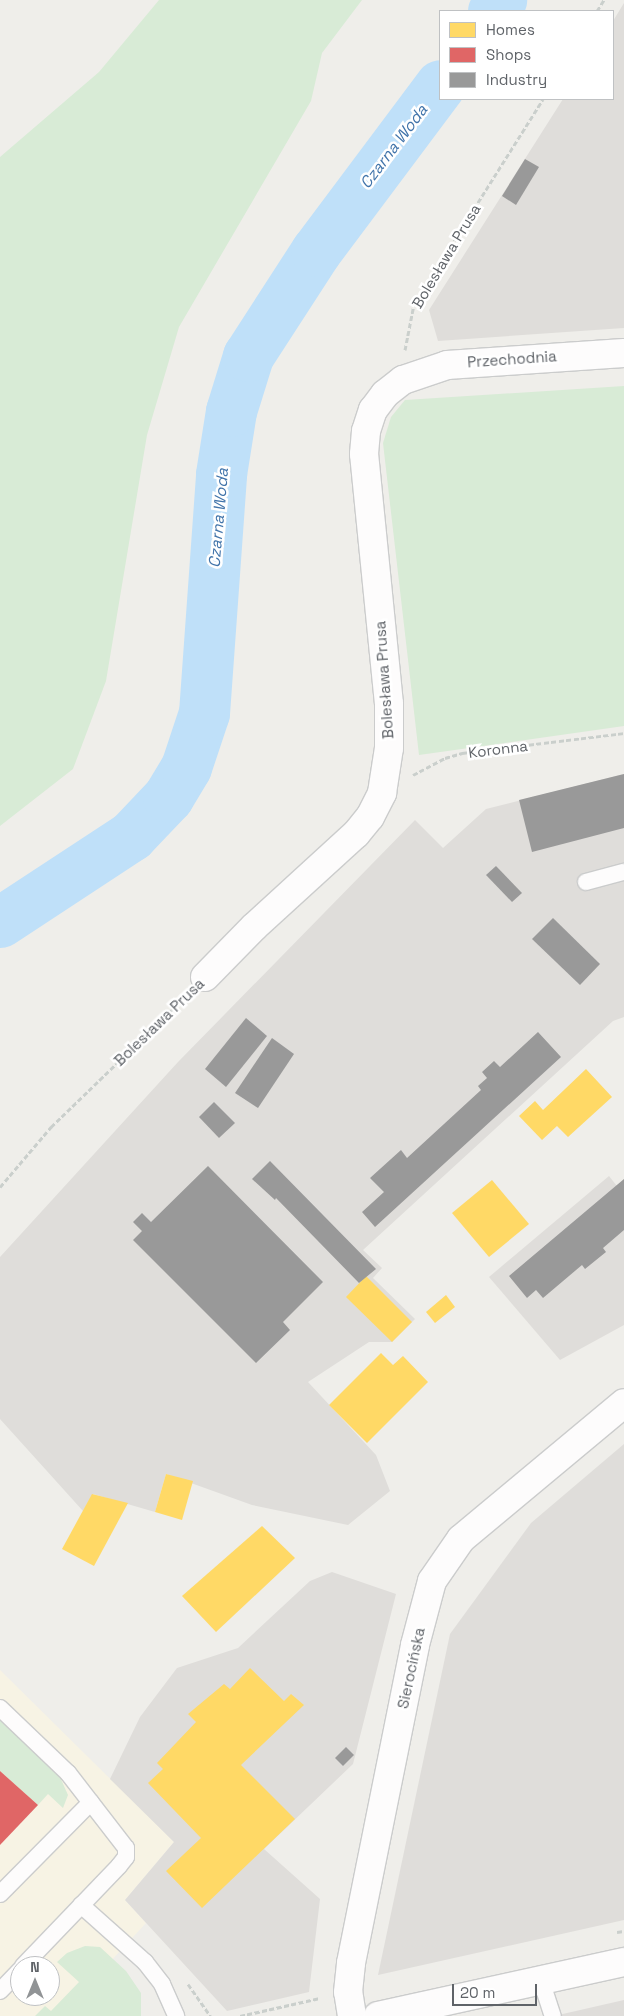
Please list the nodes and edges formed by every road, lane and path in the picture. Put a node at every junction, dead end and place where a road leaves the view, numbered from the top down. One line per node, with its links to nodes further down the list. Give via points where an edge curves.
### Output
1 (541, 100): 3 (path, Bolesława Prusa, via 414,304 406,338)
2 (624, 353): 3 (street, Przechodnia, via 470,361 425,370)
3 (403, 380): 5 (street, Bolesława Prusa, via 385,394 373,410 366,431 364,454 389,710 389,748)
4 (624, 733): 5 (path, Koronna, via 451,755)
5 (382, 793): 8 (street, Bolesława Prusa, via 370,817 356,834)
6 (624, 872): 7 (lane)
7 (586, 882)
8 (205, 978): 9 (path, Bolesława Prusa, via 51,1127)
9 (0, 1187)
10 (624, 1402): 21 (street, Sierocińska, via 465,1535 448,1554 432,1581 351,1963 348,1992)
11 (0, 1708): 12 (lane, via 68,1773)
12 (91, 1802): 13 (lane); 14 (lane, via 126,1848 126,1857)
13 (0, 1894)
14 (81, 1905): 15 (lane); 20 (lane, via 145,1962 162,1984)
15 (33, 1956)
16 (624, 1962): 18 (street)
17 (10, 1980): 19 (lane)
18 (541, 1980): 22 (street); 23 (lane)
19 (0, 1991)
20 (176, 2016)
21 (352, 2016)
22 (378, 2016)
23 (553, 2016)

